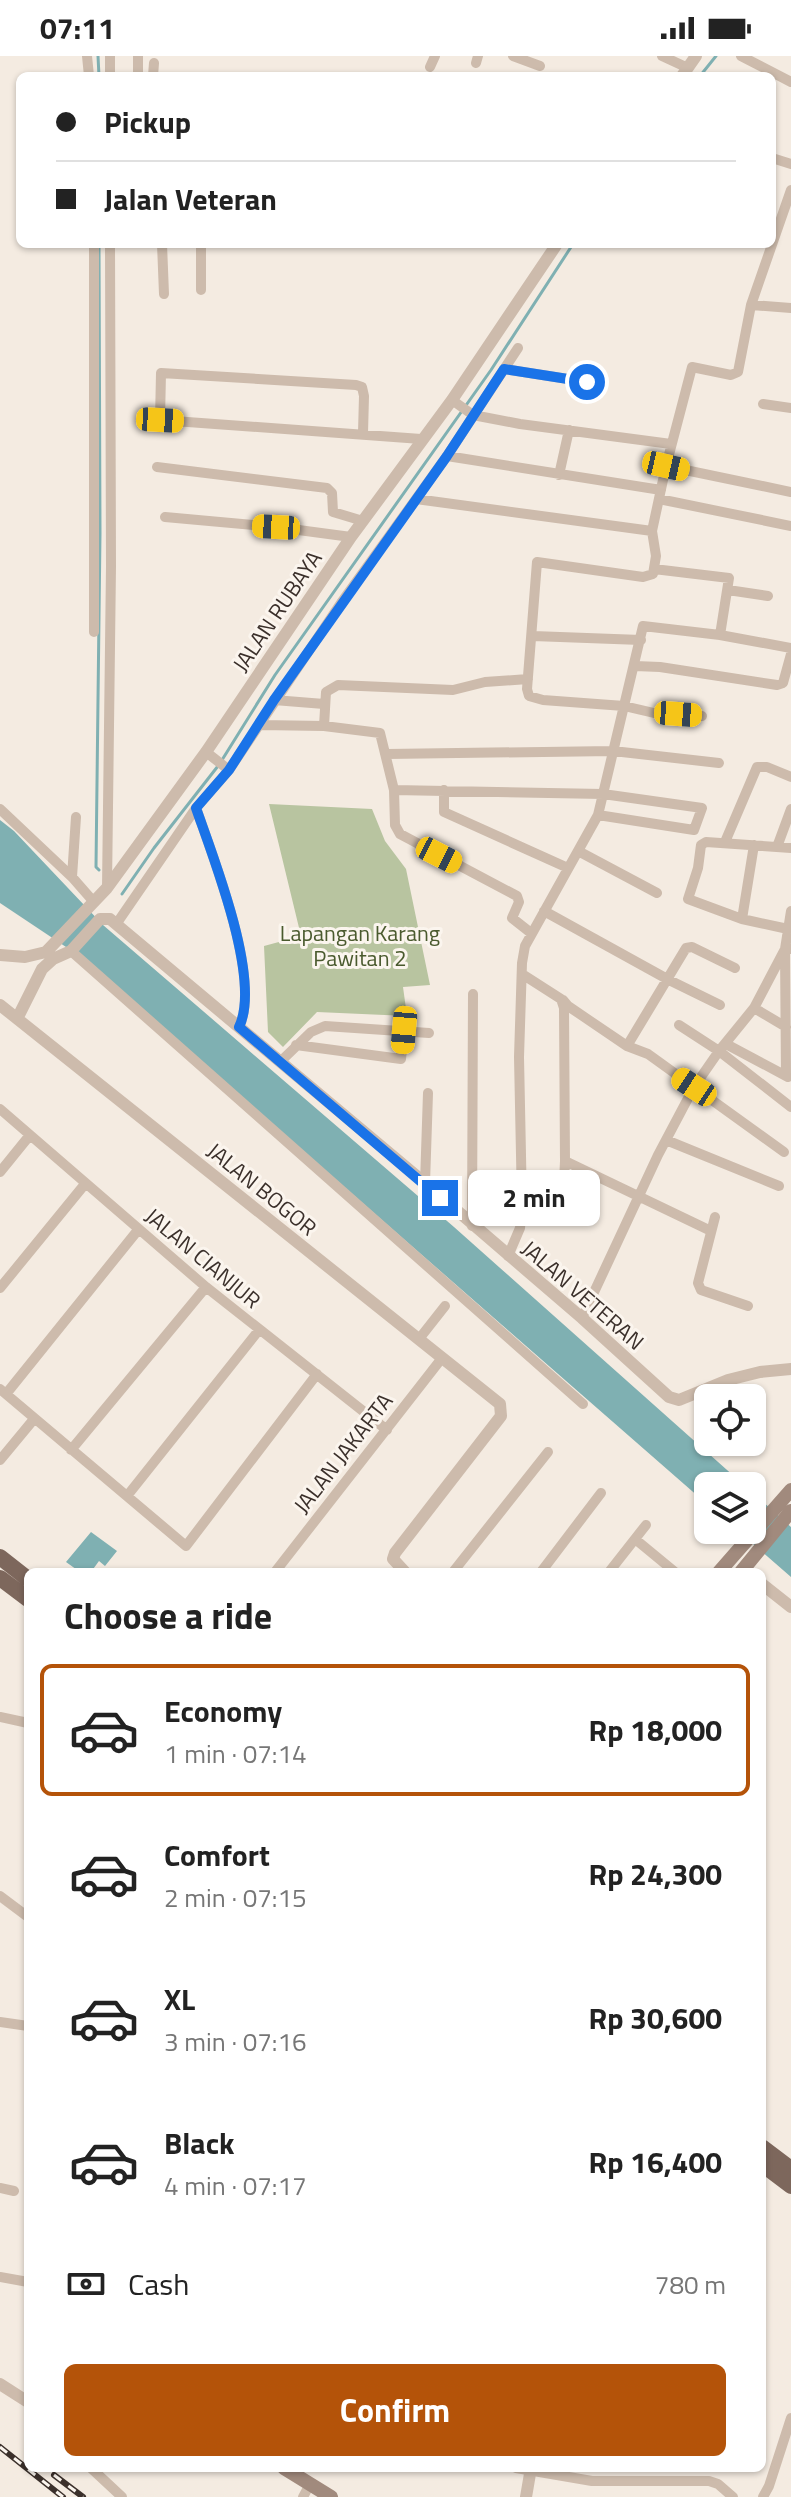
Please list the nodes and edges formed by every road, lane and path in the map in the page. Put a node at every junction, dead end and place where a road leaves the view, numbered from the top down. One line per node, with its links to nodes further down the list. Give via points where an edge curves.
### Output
1 (513, 56): 6 (street)
2 (662, 56): 8 (street)
3 (696, 56): 8 (street)
4 (741, 56): 9 (street)
5 (154, 63): 7 (street)
6 (540, 66)
7 (153, 72)
8 (685, 72)
9 (772, 72)
10 (791, 190): 11 (street)
11 (776, 233)
12 (94, 248): 48 (street)
13 (110, 248): 82 (street)
14 (162, 248): 19 (street)
15 (201, 248): 18 (street)
16 (554, 248): 25 (street, JALAN RUBAYA)
17 (771, 248): 20 (street)
18 (201, 290)
19 (164, 294)
20 (751, 305): 21 (street); 32 (street, via 738,372 692,367)
21 (791, 308)
22 (518, 348): 23 (street)
23 (504, 369): 24 (street); 28 (street)
24 (587, 382)
25 (454, 401): 28 (street); 31 (street, JALAN RUBAYA)
26 (763, 404): 27 (street)
27 (791, 408)
28 (471, 413): 29 (street); 33 (street)
29 (569, 430): 32 (street); 36 (street)
30 (363, 433): 30 (street, via 364,396 356,385 161,373 160,420); 31 (street)
31 (421, 439): 41 (street, JALAN RUBAYA)
32 (671, 444): 34 (street)
33 (447, 456): 36 (street); 39 (street)
34 (666, 466): 37 (street); 38 (street)
35 (157, 467): 41 (street, via 327,488 333,512)
36 (559, 475): 38 (street)
37 (791, 492)
38 (660, 494): 42 (street); 43 (street)
39 (416, 499): 43 (street); 55 (street)
40 (165, 517): 44 (street)
41 (363, 521): 44 (street, JALAN RUBAYA)
42 (791, 526)
43 (652, 531): 45 (street)
44 (351, 537): 62 (street, JALAN RUBAYA)
45 (654, 569): 46 (street, via 729,578); 50 (street, via 643,577 537,562)
46 (728, 590): 47 (street); 49 (street)
47 (768, 596)
48 (94, 632)
49 (720, 635): 51 (street, via 643,626); 52 (street)
50 (533, 636): 51 (street); 54 (street)
51 (641, 640): 53 (street)
52 (791, 651): 53 (street, via 783,683 777,685)
53 (635, 666): 57 (street)
54 (528, 679): 56 (street, via 453,690 338,685 326,692); 57 (street, via 534,699)
55 (274, 700): 56 (street); 59 (street)
56 (324, 704): 60 (street)
57 (624, 706): 58 (street); 61 (street)
58 (702, 716)
59 (260, 725): 60 (street); 65 (street)
60 (324, 726): 63 (street, via 380,733)
61 (613, 751): 63 (street); 64 (street); 69 (street)
62 (209, 754): 65 (street); 82 (street, JALAN RUBAYA)
63 (387, 754): 67 (street)
64 (719, 763)
65 (227, 768): 70 (street)
66 (791, 777): 75 (street, via 757,767)
67 (394, 790): 68 (street); 90 (street, via 400,834 517,896 512,918)
68 (444, 790): 69 (street); 80 (street, via 444,812)
69 (603, 794): 73 (street); 73 (street, via 702,808 694,830)
70 (196, 808): 88 (street); 104 (street, via 238,948 246,997)
71 (0, 809): 81 (street)
72 (791, 809): 77 (street)
73 (598, 815): 79 (street)
74 (76, 817): 81 (street)
75 (725, 842): 76 (street); 87 (street, via 701,845 688,899)
76 (754, 845): 77 (street); 87 (street)
77 (777, 847): 78 (street)
78 (791, 848)
79 (580, 852): 80 (street); 83 (street)
80 (568, 868): 85 (street)
81 (72, 877): 84 (street)
82 (107, 888): 84 (street, JALAN RUBAYA)
83 (657, 893)
84 (90, 904): 93 (street, JALAN RUBAYA, via 46,952)
85 (544, 911): 90 (street); 96 (street)
86 (791, 911): 89 (street)
87 (742, 919): 89 (street)
88 (117, 923): 92 (street, via 100,919); 104 (street, JALAN VETERAN)
89 (788, 929): 91 (street)
90 (531, 933): 95 (street)
91 (788, 949): 101 (street); 105 (street)
92 (71, 951): 102 (street, via 42,969); 143 (street)
93 (0, 955)
94 (735, 968): 96 (street, via 689,947)
95 (522, 974): 98 (street); 122 (street)
96 (669, 980): 100 (street); 109 (street)
97 (473, 994): 128 (street)
98 (561, 999): 109 (street); 120 (street)
99 (0, 1005): 102 (street, JALAN BOGOR)
100 (720, 1005)
101 (754, 1008): 105 (street); 110 (street)
102 (18, 1017): 138 (street, JALAN BOGOR)
103 (679, 1025): 110 (street)
104 (239, 1027): 111 (street, JALAN VETERAN)
105 (786, 1027): 112 (street)
106 (404, 1030): 107 (street); 108 (street, via 325,1026); 108 (street, via 401,1059)
107 (429, 1033)
108 (296, 1045): 111 (street)
109 (627, 1046): 113 (street, via 648,1054)
110 (723, 1048): 112 (street); 113 (street); 115 (street)
111 (281, 1061): 123 (street, JALAN VETERAN)
112 (789, 1078)
113 (694, 1087): 118 (street); 119 (street)
114 (428, 1093): 123 (street)
115 (791, 1107)
116 (0, 1109): 117 (street, JALAN CIANJUR)
117 (30, 1135): 121 (street); 124 (street, JALAN CIANJUR)
118 (666, 1140): 125 (street); 126 (street)
119 (784, 1152)
120 (565, 1161): 122 (street, via 561,1186); 126 (street)
121 (0, 1172)
122 (523, 1181): 131 (street, via 520,1228)
123 (425, 1183): 128 (street, JALAN VETERAN)
124 (85, 1184): 129 (street, JALAN CIANJUR); 133 (street)
125 (779, 1186)
126 (639, 1196): 130 (street); 136 (street)
127 (715, 1217): 130 (street)
128 (472, 1226): 131 (street, JALAN VETERAN)
129 (138, 1230): 132 (street, JALAN CIANJUR); 142 (street)
130 (711, 1231): 135 (street, via 698,1283 701,1290)
131 (508, 1256): 136 (street, JALAN VETERAN)
132 (206, 1287): 137 (street, JALAN CIANJUR); 146 (street)
133 (0, 1288)
134 (445, 1306): 138 (street)
135 (748, 1306)
136 (582, 1318): 140 (street, JALAN VETERAN, via 675,1400 728,1380)
137 (259, 1330): 141 (street, JALAN CIANJUR); 151 (street)
138 (419, 1339): 139 (street, JALAN BOGOR)
139 (442, 1358): 145 (street, JALAN JAKARTA); 157 (street, JALAN BOGOR, via 500,1404 501,1416 395,1553 393,1559)
140 (791, 1369)
141 (317, 1374): 145 (street, JALAN CIANJUR); 151 (street, via 186,1546)
142 (3, 1391): 144 (street)
143 (583, 1404)
144 (34, 1419): 146 (street); 148 (street)
145 (387, 1430): 156 (street, JALAN JAKARTA)
146 (71, 1450): 151 (street)
147 (548, 1452): 158 (street)
148 (0, 1460)
149 (791, 1490): 152 (main road)
150 (601, 1493): 159 (street)
151 (127, 1496)
152 (787, 1509): 162 (main road); 163 (main road)
153 (646, 1525): 154 (street)
154 (635, 1539): 160 (street); 161 (street)
155 (0, 1557): 164 (main road)
156 (278, 1568)
157 (401, 1568)
158 (456, 1568)
159 (544, 1568)
160 (612, 1568)
161 (670, 1568)
162 (722, 1568)
163 (744, 1568)
164 (24, 1576)
165 (0, 1578): 167 (main road)
166 (766, 1587): 168 (street)
167 (24, 1596)
168 (791, 1607)
169 (0, 1717): 170 (street)
170 (24, 1722)
171 (0, 1896): 172 (street)
172 (24, 1914)
173 (0, 2022): 174 (street)
174 (24, 2025)
175 (766, 2150): 177 (main road)
176 (766, 2167): 178 (main road)
177 (791, 2169)
178 (791, 2186)
179 (0, 2188): 180 (street)
180 (14, 2191)
181 (0, 2277): 182 (street)
182 (24, 2281)
183 (0, 2384): 184 (street)
184 (24, 2399)
185 (791, 2418): 197 (street)
186 (95, 2472): 193 (street)
187 (288, 2472): 192 (main road)
188 (531, 2472): 195 (street)
189 (542, 2472): 191 (street, via 592,2481)
190 (692, 2472): 191 (street)
191 (687, 2480): 196 (street, via 718,2484)
192 (306, 2490): 194 (main road)
193 (122, 2497)
194 (331, 2497)
195 (526, 2497)
196 (733, 2497)
197 (763, 2497)

